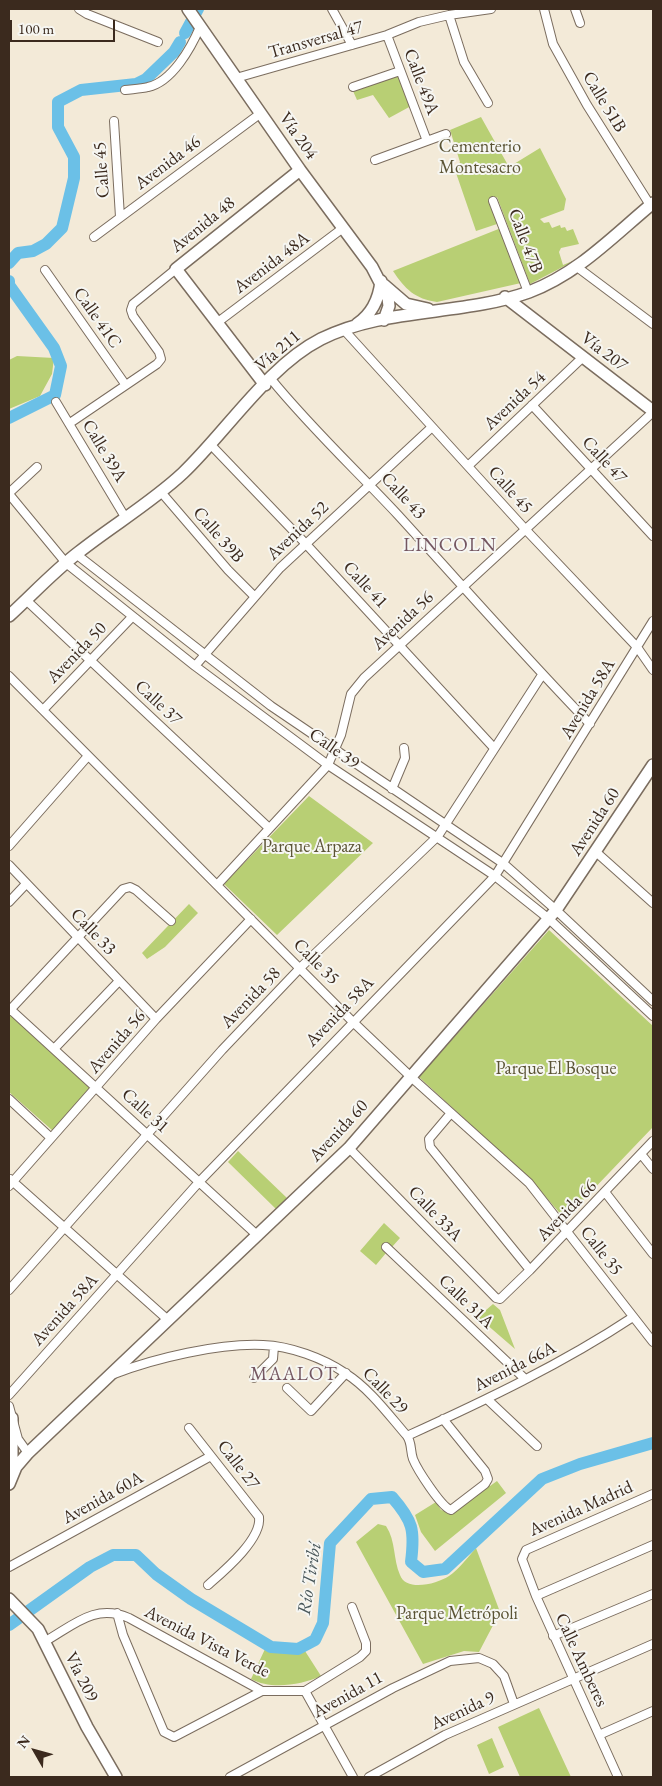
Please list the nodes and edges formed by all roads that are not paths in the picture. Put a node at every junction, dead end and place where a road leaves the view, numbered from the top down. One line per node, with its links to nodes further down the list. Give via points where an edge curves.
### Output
1 (79, 9): 12 (street)
2 (188, 9): 10 (main road, Vía 204)
3 (332, 9): 13 (street)
4 (491, 9): 7 (street, Transversal 47)
5 (544, 9): 26 (street, Calle 51B, via 553,44 587,105)
6 (575, 9): 9 (street)
7 (459, 11): 8 (street, Transversal 47)
8 (449, 15): 11 (street, Transversal 47); 18 (street, via 464,62)
9 (580, 22)
10 (199, 25): 15 (main road, Vía 204); 17 (street, via 196,39 177,66 162,80 149,87)
11 (386, 35): 13 (street, Transversal 47); 14 (street, Calle 49A)
12 (158, 42)
13 (352, 45): 15 (street, Transversal 47)
14 (400, 71): 16 (street); 22 (street, Calle 49A)
15 (236, 78): 19 (main road, Vía 204)
16 (353, 87)
17 (125, 90)
18 (488, 103)
19 (261, 113): 24 (main road, Vía 204); 27 (street, Avenida 46)
20 (114, 121): 27 (street, Calle 45)
21 (446, 134): 22 (street)
22 (427, 141): 23 (street)
23 (375, 160)
24 (300, 170): 28 (main road, Vía 204); 31 (main road, Avenida 48)
25 (493, 201): 34 (street, Calle 47B)
26 (652, 204): 30 (main road, Vía 211)
27 (120, 217): 29 (street, Avenida 46)
28 (343, 228): 33 (main road, Vía 204); 40 (street, Avenida 48A)
29 (94, 237)
30 (578, 267): 34 (main road, Vía 211); 41 (street)
31 (176, 269): 40 (main road, Calle 43); 46 (street, Avenida 48, via 133,304 133,316 159,352 160,359)
32 (45, 270): 46 (street, Calle 41C)
33 (380, 281): 37 (main road, via 406,304); 39 (main road, Vía 204, via 389,306); 42 (main road, via 372,310)
34 (528, 292): 35 (main road, Vía 211)
35 (505, 297): 36 (main road, Vía 211); 38 (main road, Vía 207)
36 (491, 301): 37 (main road, Vía 211); 38 (main road, Vía 207)
37 (442, 310): 39 (main road, Vía 211)
38 (534, 319): 44 (main road, Vía 207)
39 (384, 320): 42 (main road, Vía 211)
40 (218, 322): 45 (main road, Calle 43)
41 (653, 324)
42 (355, 326): 43 (main road, Vía 211)
43 (344, 330): 45 (main road, Vía 211, via 299,353); 51 (street, Calle 45)
44 (582, 358): 48 (street, Avenida 54); 49 (main road, Vía 207)
45 (268, 382): 52 (main road, Vía 211); 56 (street, Calle 43)
46 (125, 384): 50 (street)
47 (56, 402): 50 (street, Calle 39A)
48 (532, 405): 54 (street, Avenida 54); 55 (street, Calle 47)
49 (653, 412): 55 (street, Avenida 56)
50 (70, 423): 59 (street, Calle 39A)
51 (432, 427): 54 (street, Calle 45); 56 (street, Avenida 52)
52 (211, 445): 57 (main road, Vía 211); 62 (street, Calle 41)
53 (37, 466): 58 (street)
54 (468, 466): 60 (street, Calle 45)
55 (590, 468): 60 (street, Avenida 56); 61 (street, Calle 47)
56 (370, 485): 62 (street, Avenida 52); 65 (street, Calle 43)
57 (161, 492): 59 (main road, Vía 211); 66 (street, Calle 39B)
58 (9, 494): 64 (street, Calle 39)
59 (126, 517): 63 (main road, Vía 211)
60 (526, 530): 65 (street, Avenida 56); 72 (street, Calle 45)
61 (653, 536)
62 (305, 543): 66 (street, Avenida 52); 71 (street, Calle 41)
63 (76, 554): 64 (main road, Vía 211); 73 (street, Calle 39)
64 (66, 563): 67 (main road, Vía 211); 69 (street, Calle 39)
65 (463, 586): 71 (street, Avenida 56); 77 (street, Calle 43)
66 (254, 596): 73 (street, Avenida 52)
67 (26, 600): 68 (main road, Vía 211); 74 (street, Calle 37)
68 (9, 616)
69 (132, 617): 74 (street, Avenida 50); 75 (street, Calle 39)
70 (653, 621): 72 (street, Avenida 58A)
71 (399, 644): 82 (street, Calle 41); 83 (street, Avenida 56, via 352,694)
72 (637, 647): 76 (street, Calle 45); 80 (street, Avenida 58A)
73 (203, 656): 75 (street, Avenida 52); 83 (street, Calle 39)
74 (91, 660): 79 (street, Avenida 50); 89 (street, Calle 37)
75 (195, 666): 85 (street, Calle 39)
76 (653, 670)
77 (542, 675): 80 (street, Calle 43); 82 (street, Avenida 58)
78 (9, 676): 79 (street, Calle 35)
79 (43, 710): 84 (street, Calle 35)
80 (590, 724): 93 (street, Avenida 58A)
81 (404, 748): 87 (street, via 405,758)
82 (494, 748): 88 (street, Avenida 58)
83 (335, 751): 85 (street, Avenida 56); 87 (street, Calle 39)
84 (88, 756): 91 (street); 97 (street, Calle 35)
85 (328, 765): 89 (street, Avenida 56); 90 (street, Calle 39)
86 (652, 772): 92 (main road, Avenida 60)
87 (392, 789): 88 (street, Calle 39)
88 (446, 824): 90 (street, Avenida 58); 93 (street, Calle 39)
89 (269, 828): 97 (street, Avenida 56)
90 (438, 836): 95 (street, Calle 39); 104 (street, Avenida 58)
91 (9, 846)
92 (596, 852): 99 (street); 100 (main road, Avenida 60)
93 (504, 864): 95 (street, Avenida 58A); 100 (street, Calle 39)
94 (9, 865): 96 (street, Calle 33)
95 (495, 876): 100 (street, Calle 39); 110 (street, Avenida 58A)
96 (26, 884): 98 (street); 103 (street, Calle 33)
97 (217, 885): 101 (street, Calle 35)
98 (9, 902)
99 (653, 903)
100 (553, 915): 106 (street, Calle 39); 108 (street, Calle 39); 112 (main road, Avenida 60)
101 (251, 919): 104 (street, Calle 35); 109 (street, Avenida 56)
102 (170, 921): 103 (street, via 130,887 123,889)
103 (76, 937): 105 (street, Calle 33); 107 (street)
104 (301, 967): 110 (street, Calle 35); 116 (street, Avenida 58)
105 (119, 981): 109 (street, Calle 33); 111 (street)
106 (653, 1002)
107 (9, 1010): 111 (street, Calle 31)
108 (653, 1016)
109 (156, 1019): 113 (street, Avenida 56)
110 (352, 1021): 112 (street, Calle 35); 122 (street, Avenida 58A)
111 (54, 1050): 113 (street, Calle 31)
112 (411, 1077): 115 (street, Calle 35); 119 (main road, Avenida 60)
113 (97, 1088): 116 (street, Calle 31); 117 (street, Avenida 56)
114 (9, 1099): 117 (street)
115 (451, 1113): 126 (street, Calle 35, via 529,1183); 130 (street, Calle 33A, via 429,1139 435,1156)
116 (148, 1134): 122 (street, Calle 31); 125 (street, Avenida 58)
117 (51, 1138): 123 (street, Avenida 56)
118 (653, 1141): 120 (street, Avenida 66)
119 (349, 1148): 127 (main road, Avenida 60); 133 (street, Calle 33A)
120 (642, 1154): 121 (street); 124 (street, Avenida 66)
121 (653, 1169)
122 (200, 1181): 127 (street, Calle 31); 131 (street, Avenida 58A)
123 (10, 1182): 125 (street)
124 (605, 1192): 126 (street, Avenida 66); 129 (street)
125 (64, 1229): 131 (street); 132 (street, Avenida 58)
126 (567, 1231): 130 (street, Avenida 66); 134 (street, Calle 35)
127 (258, 1236): 135 (main road, Avenida 60)
128 (386, 1247): 141 (street, Calle 31A)
129 (653, 1254)
130 (530, 1270): 133 (street, Avenida 66)
131 (117, 1276): 135 (street); 143 (street, Avenida 58A)
132 (9, 1290)
133 (500, 1299)
134 (633, 1317): 136 (street, Calle 35); 141 (street, Avenida 66A, via 598,1340)
135 (168, 1320): 139 (main road, Avenida 60)
136 (653, 1342)
137 (274, 1346): 138 (street, Calle 29, via 332,1365); 139 (street, Calle 29, via 242,1346 183,1355); 140 (street, via 273,1359)
138 (346, 1373): 142 (street, via 311,1411); 149 (street, Calle 29, via 368,1392)
139 (108, 1376): 151 (main road, Avenida 60)
140 (254, 1378)
141 (524, 1378): 144 (street, Avenida 66A)
142 (287, 1388)
143 (9, 1395)
144 (487, 1399): 147 (street, Avenida 66A); 150 (street)
145 (9, 1406): 146 (street)
146 (12, 1418): 151 (street, via 18,1439); 153 (main road, via 14,1448)
147 (443, 1419): 149 (street, Avenida 66A); 149 (street, Calle 29, via 488,1478 451,1510 421,1473)
148 (189, 1428): 152 (street, Calle 27)
149 (406, 1436)
150 (537, 1446)
151 (28, 1453): 153 (main road, Avenida 60)
152 (211, 1456): 157 (street, Avenida 60A); 158 (street, Calle 27, via 259,1517 260,1523 248,1545)
153 (10, 1481)
154 (653, 1494): 156 (street, Avenida Madrid)
155 (653, 1545): 160 (street)
156 (523, 1554): 160 (street, Calle Amberes)
157 (9, 1567)
158 (208, 1585)
159 (653, 1594): 164 (street)
160 (536, 1596): 164 (street, Calle Amberes)
161 (9, 1599): 165 (main road, Vía 209, via 38,1629)
162 (352, 1607): 169 (street, via 366,1651)
163 (117, 1613): 165 (street, Avenida Vista Verde, via 93,1615); 168 (street, Avenida Vista Verde); 168 (street, via 123,1635 168,1736 174,1737)
164 (553, 1636): 167 (street, Calle Amberes)
165 (44, 1642): 174 (main road, Vía 209, via 86,1727)
166 (653, 1644): 167 (street, Avenida 9)
167 (573, 1680): 170 (street, Avenida 9); 173 (street, Calle Amberes)
168 (262, 1691): 169 (street, Avenida Vista Verde)
169 (306, 1691): 172 (street)
170 (514, 1704): 172 (street, Avenida 11, via 500,1669 486,1660 450,1660); 177 (street, Avenida 9, via 437,1739)
171 (653, 1711): 173 (street)
172 (324, 1726): 175 (street, Avenida 11); 176 (street)
173 (598, 1735): 178 (street, Calle Amberes)
174 (116, 1777)
175 (230, 1777)
176 (353, 1777)
177 (369, 1777)
178 (618, 1777)

